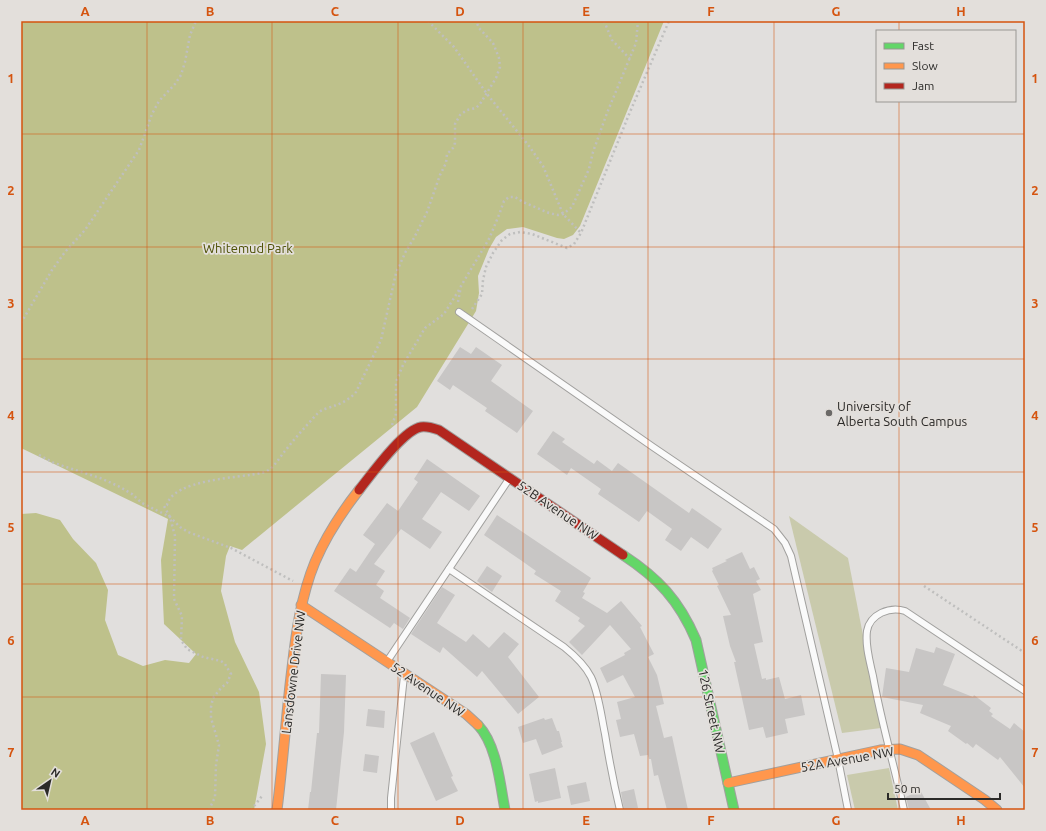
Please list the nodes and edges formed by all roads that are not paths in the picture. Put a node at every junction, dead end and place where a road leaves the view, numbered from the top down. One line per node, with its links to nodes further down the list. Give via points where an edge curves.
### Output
1 (459, 312): 11 (lane, via 774,529 791,556)
2 (417, 427): 3 (street, 52B Avenue NW, via 439,430); 5 (street, Lansdowne Drive NW, via 395,447 344,510 321,547)
3 (510, 478): 4 (lane); 6 (street, 52B Avenue NW, via 644,569 672,596)
4 (449, 569): 7 (lane); 16 (lane, via 564,647 587,670 597,695)
5 (301, 605): 7 (street, 52 Avenue NW); 13 (street, Lansdowne Drive NW, via 294,644)
6 (685, 615): 12 (street, 126 Street NW, via 698,646)
7 (387, 662): 8 (street, 52 Avenue NW)
8 (404, 673): 14 (lane); 15 (street, 52 Avenue NW, via 466,714 480,727 492,752)
9 (1025, 691): 10 (lane, via 905,611 883,611 871,622 867,645 881,720)
10 (890, 749): 11 (street, 52A Avenue NW); 19 (lane); 20 (street, 52A Avenue NW, via 900,749 918,755)
11 (838, 759): 12 (street, 52A Avenue NW); 18 (lane)
12 (728, 783): 17 (street, 126 Street NW)
13 (277, 810)
14 (391, 810)
15 (505, 810)
16 (620, 810)
17 (734, 810)
18 (848, 810)
19 (904, 810)
20 (997, 810)

